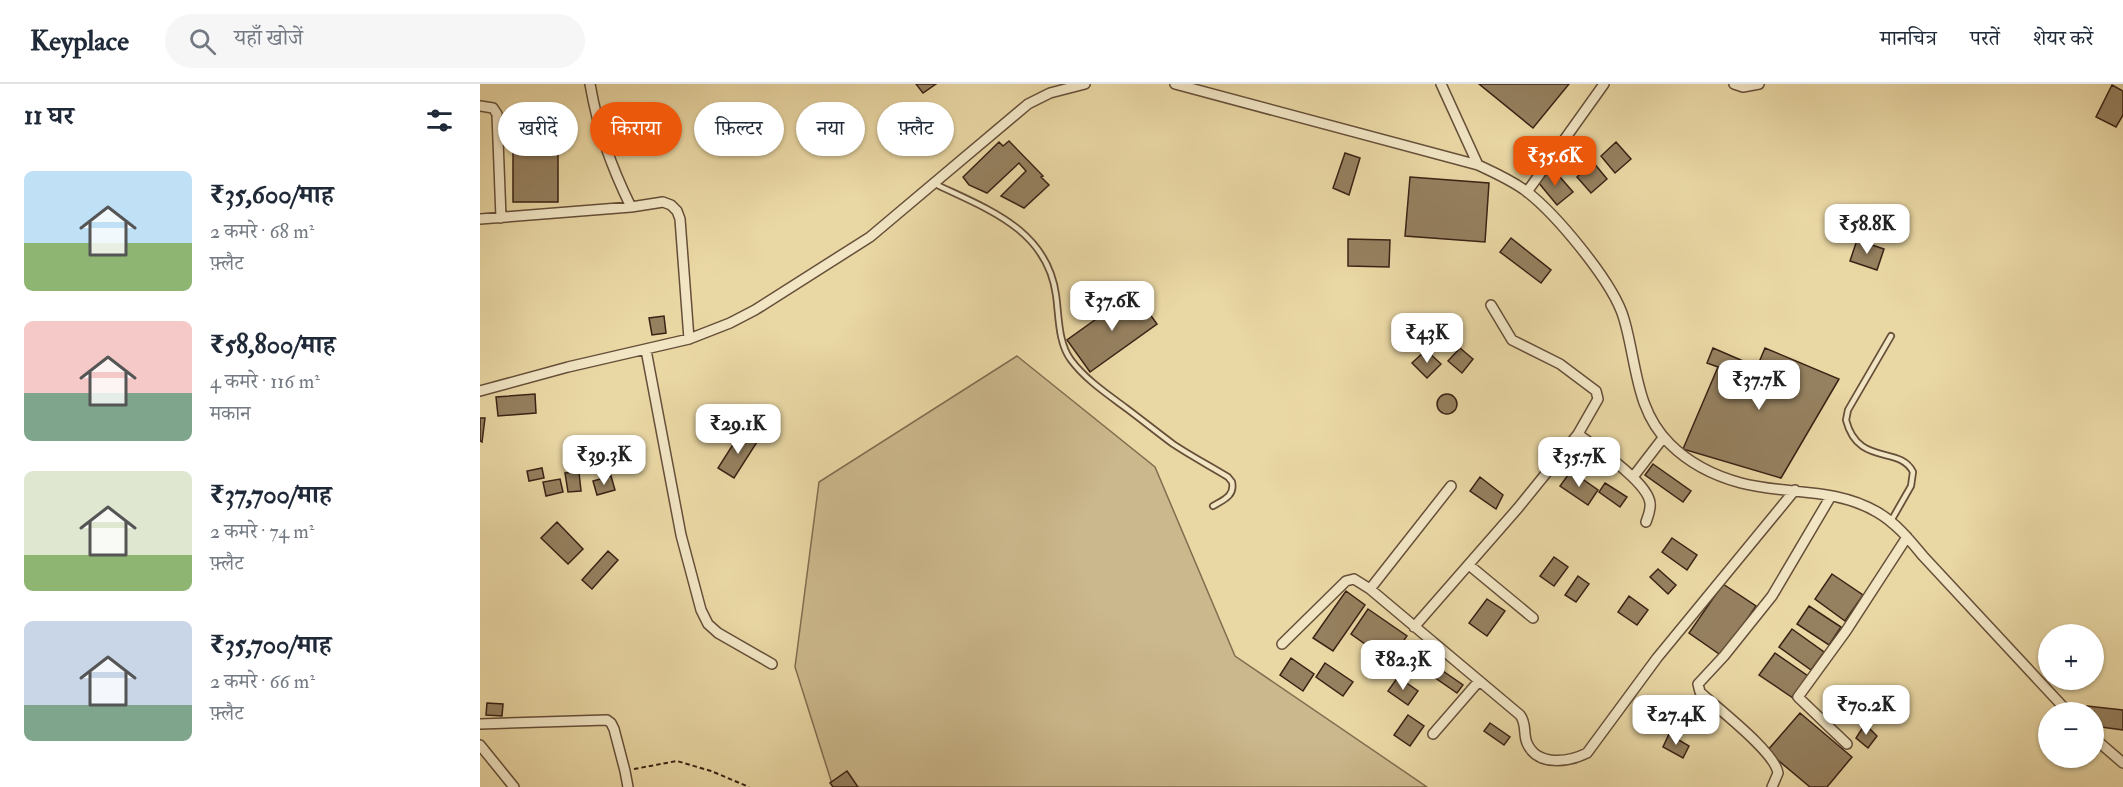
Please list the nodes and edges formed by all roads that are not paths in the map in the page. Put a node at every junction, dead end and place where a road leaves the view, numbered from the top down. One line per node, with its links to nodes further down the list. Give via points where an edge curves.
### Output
1 (590, 84): 12 (street, via 606,152)
2 (1085, 84): 10 (street, via 1050,93 1028,105)
3 (1175, 84): 9 (street)
4 (1441, 84): 9 (street)
5 (1604, 84): 11 (street)
6 (1734, 84): 7 (street)
7 (1759, 84)
8 (480, 106): 13 (street, via 493,108 497,114)
9 (1478, 165): 11 (street)
10 (935, 184): 17 (street, via 870,237 755,310); 26 (lane, via 998,214 1030,240 1051,271 1061,334 1070,359 1108,395 1228,477 1232,492)
11 (1527, 192): 21 (street, via 1555,219 1615,295 1625,320 1643,403)
12 (631, 207): 13 (street); 17 (street, via 663,202 677,211)
13 (501, 218): 14 (street)
14 (480, 219)
15 (1491, 305): 20 (street, via 1512,340 1560,364 1598,394)
16 (1891, 336): 27 (lane, via 1846,420 1859,444 1903,460 1913,472 1911,486)
17 (689, 339): 18 (street)
18 (646, 350): 19 (street); 35 (street, via 681,535 701,610 718,633)
19 (480, 392)
20 (1578, 434): 22 (street); 30 (street)
21 (1663, 438): 22 (street); 24 (street, via 1712,473 1740,483)
22 (1633, 477): 28 (street, via 1650,503)
23 (1451, 486): 31 (street)
24 (1795, 490): 25 (street); 36 (street, via 1657,658 1587,753 1561,760 1537,756 1526,742 1522,718)
25 (1831, 496): 27 (street, via 1861,504); 46 (street, via 1773,596 1698,684 1700,692 1773,760 1778,773)
26 (1213, 506)
27 (1891, 521): 29 (street)
28 (1646, 522)
29 (1907, 537): 37 (street); 41 (street, via 1798,697)
30 (1468, 565): 32 (street); 33 (street)
31 (1370, 589): 33 (street); 34 (street, via 1354,579 1346,581)
32 (1533, 618)
33 (1414, 627): 36 (street)
34 (1282, 644)
35 (772, 664)
36 (1479, 681): 39 (street)
37 (2059, 702)
38 (480, 724): 45 (street, via 607,720 614,729)
39 (1433, 734)
40 (480, 744): 44 (street)
41 (1847, 744)
42 (2104, 747): 43 (street)
43 (2123, 763)
44 (514, 787)
45 (628, 787)
46 (1772, 787)

